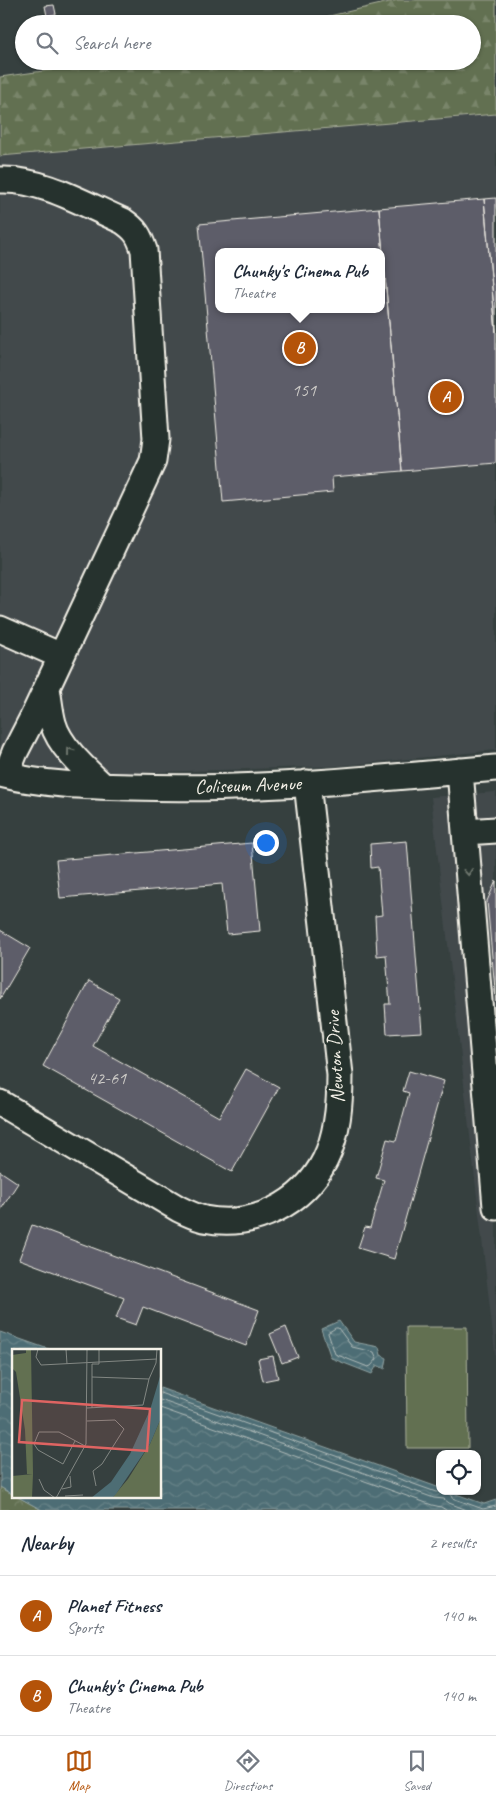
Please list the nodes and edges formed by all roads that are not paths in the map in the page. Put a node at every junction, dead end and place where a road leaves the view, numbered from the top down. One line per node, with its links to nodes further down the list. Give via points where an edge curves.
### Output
1 (0, 180): 3 (street, via 40,185 123,221 134,228 144,250 156,439 153,460)
2 (0, 629): 3 (street)
3 (61, 656): 4 (street)
4 (47, 688): 7 (street); 9 (street, one-way to 4, via 80,764 62,740 53,724)
5 (496, 768): 6 (street, Coliseum Avenue)
6 (460, 771): 8 (street, Coliseum Avenue); 11 (street)
7 (3, 775): 9 (street, Coliseum Avenue, via 60,784)
8 (307, 783): 9 (street, Coliseum Avenue, via 214,788); 12 (street, Newton Drive, via 340,1074 340,1104 335,1133 325,1160 311,1182 294,1198 265,1215 245,1220 203,1219 179,1209)
9 (103, 786)
10 (496, 830): 11 (street)
11 (465, 832): 13 (street, one-way to 13)
12 (0, 1103)
13 (496, 1207)

